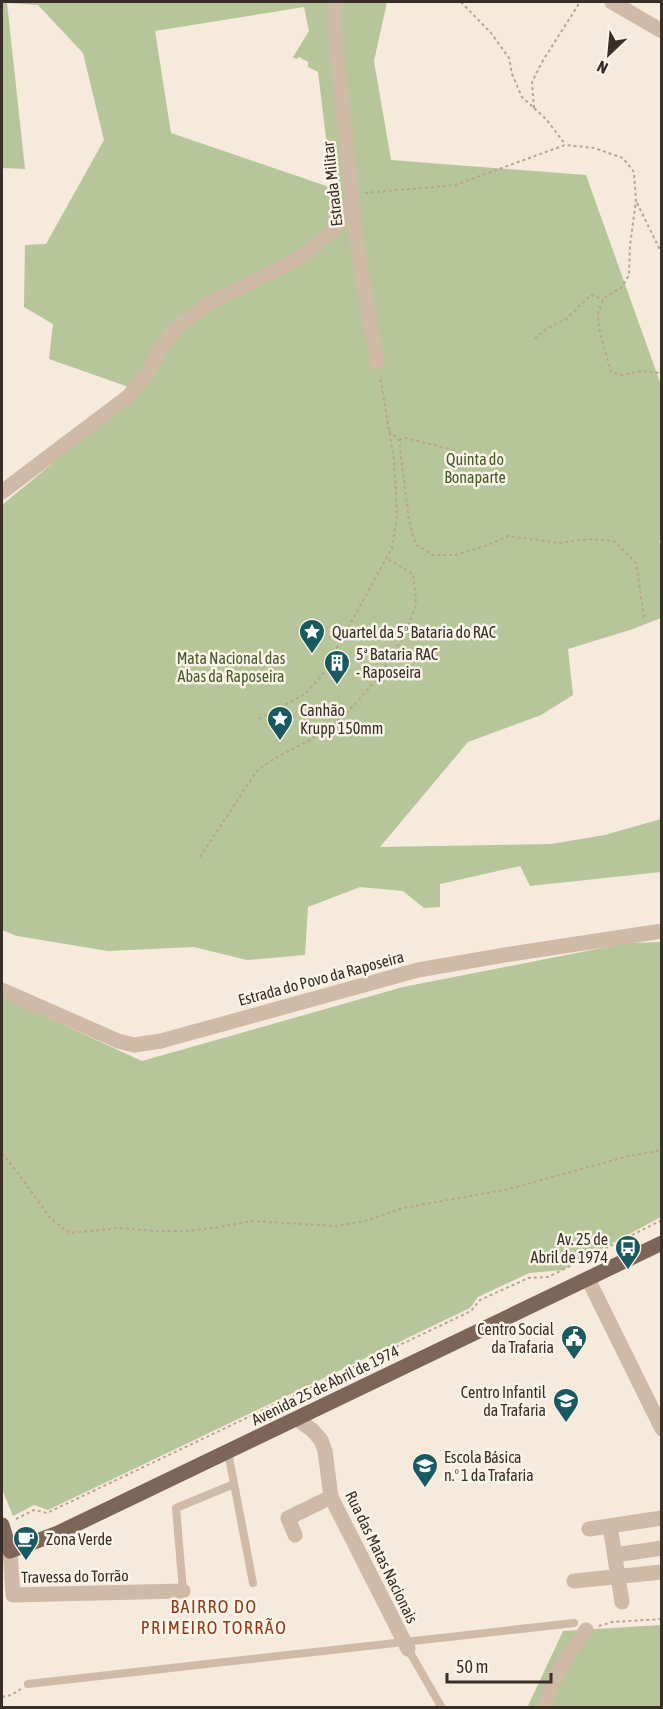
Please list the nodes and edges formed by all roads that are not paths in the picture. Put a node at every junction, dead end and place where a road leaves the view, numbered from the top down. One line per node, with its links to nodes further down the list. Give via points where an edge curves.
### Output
1 (335, 2): 4 (street, Estrada Militar)
2 (612, 2): 3 (street)
3 (662, 32)
4 (351, 199): 5 (street, Estrada Militar); 6 (street, via 329,234 298,259 213,301 177,327 129,396)
5 (377, 362)
6 (2, 492)
7 (662, 931): 8 (street, Estrada do Povo da Raposeira, via 418,970 161,1041 134,1045)
8 (2, 990)
9 (662, 1243): 10 (main road, Avenida 25 de Abril de 1974)
10 (588, 1279): 11 (main road, Avenida 25 de Abril de 1974); 12 (street)
11 (297, 1419): 13 (main road, Avenida 25 de Abril de 1974); 15 (street, Rua das Matas Nacionais, via 312,1430 326,1451)
12 (660, 1424)
13 (228, 1452): 14 (lane); 22 (main road, Avenida 25 de Abril de 1974, via 58,1533)
14 (234, 1484): 27 (lane); 28 (lane, via 176,1509)
15 (332, 1497): 20 (street, via 288,1518); 31 (street, Rua das Matas Nacionais)
16 (662, 1518): 18 (street)
17 (2, 1526): 22 (main road)
18 (610, 1526): 19 (street); 23 (street)
19 (589, 1529)
20 (294, 1535)
21 (662, 1548): 23 (street)
22 (6, 1552): 28 (street, Travessa do Torrão, via 13,1595)
23 (615, 1554): 25 (street)
24 (662, 1572): 25 (street)
25 (618, 1576): 26 (street); 29 (street)
26 (574, 1581)
27 (253, 1583)
28 (183, 1591)
29 (622, 1602)
30 (580, 1626): 31 (lane); 34 (street, via 546,1699)
31 (406, 1646): 32 (lane); 33 (lane)
32 (28, 1684)
33 (441, 1707)
34 (546, 1707)

